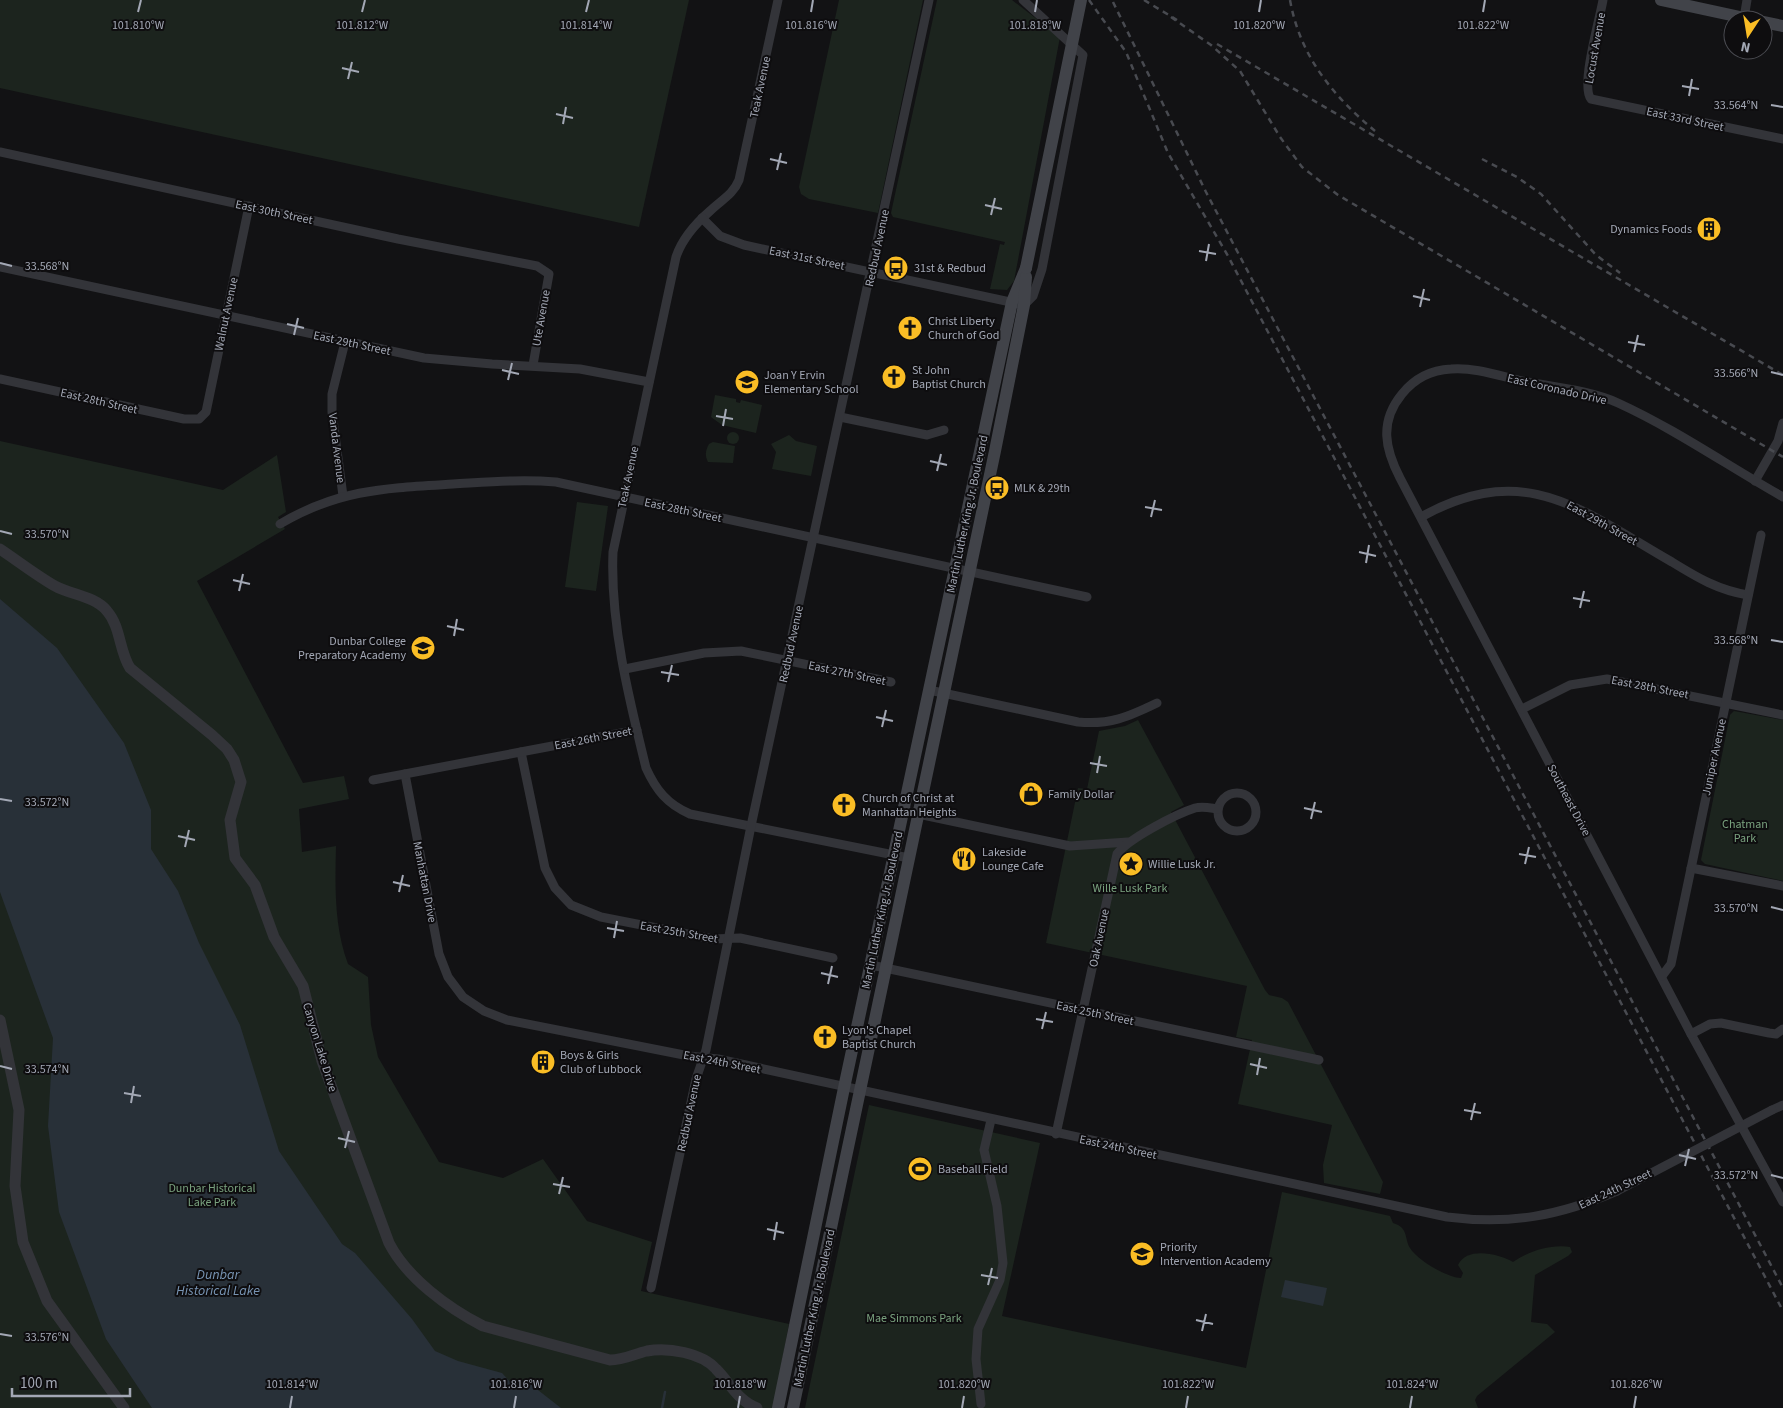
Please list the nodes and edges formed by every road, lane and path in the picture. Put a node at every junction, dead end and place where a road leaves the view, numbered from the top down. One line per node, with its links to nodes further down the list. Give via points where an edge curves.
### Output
1 (778, 0): 13 (street, Teak Avenue, via 739,180 735,190)
2 (929, 0): 16 (street, Redbud Avenue)
3 (1023, 0): 17 (street, via 1084,55 1042,269 1033,296)
4 (1081, 0): 17 (main road, Martin Luther King Jr. Boulevard, bridge)
5 (1603, 0): 9 (street, Locust Avenue)
6 (1660, 0): 7 (main road)
7 (1679, 2): 8 (main road)
8 (1723, 13)
9 (1588, 96): 10 (street, East 33rd Street)
10 (1783, 139)
11 (0, 152): 12 (street, East 30th Street)
12 (249, 206): 15 (street, East 30th Street, via 537,266); 18 (street, Walnut Avenue)
13 (702, 218): 16 (street, East 31st Street, via 730,241); 22 (street, Teak Avenue, via 680,246 676,257)
14 (0, 267): 18 (street, East 29th Street)
15 (547, 272): 20 (street, Ute Avenue)
16 (872, 272): 17 (street, East 31st Street); 24 (street, Redbud Avenue)
17 (1018, 304): 37 (main road, Martin Luther King Jr. Boulevard); 38 (main road, Martin Luther King Jr. Boulevard)
18 (226, 316): 19 (street, East 29th Street); 25 (street, Walnut Avenue, via 206,412)
19 (345, 342): 20 (street, East 29th Street, via 424,358); 29 (street, Vanda Avenue, via 332,394)
20 (533, 366): 22 (street, East 29th Street, via 588,370)
21 (0, 379): 25 (street, East 28th Street, via 184,420)
22 (649, 382): 30 (street, Teak Avenue)
23 (1403, 393): 28 (street, East Coronado Drive, via 1423,377 1452,369 1473,370 1591,395 1644,416); 32 (street, Southeast Drive, via 1387,419 1387,443 1392,462)
24 (840, 417): 27 (street, via 927,435); 35 (street, Redbud Avenue)
25 (199, 419)
26 (1783, 423): 28 (street, via 1775,446)
27 (944, 430)
28 (1755, 481): 31 (street, East Coronado Drive)
29 (343, 496): 30 (street, East 28th Street, via 385,488 520,480 556,482); 33 (street, East 28th Street, via 314,506)
30 (624, 497): 35 (street, East 28th Street); 42 (street, Teak Avenue, via 613,552 612,576 615,619)
31 (1783, 498)
32 (1420, 517): 39 (street, East 29th Street, via 1476,494 1510,490 1537,492 1578,507 1717,588); 48 (street, Southeast Drive)
33 (280, 524)
34 (1761, 535): 39 (street, Juniper Avenue)
35 (814, 539): 37 (street, East 28th Street); 41 (street, Redbud Avenue)
36 (0, 549): 84 (street, Canyon Lake Drive, via 55,586 106,608 124,660 130,668 212,735 234,760 241,782 230,820 234,858 254,885 274,938 303,986 322,1060 397,1258 448,1305 483,1326 610,1360 654,1350 702,1358 712,1364 739,1397)
37 (954, 569): 38 (street, East 28th Street); 44 (main road, Martin Luther King Jr. Boulevard)
38 (969, 572): 40 (street, East 28th Street); 45 (main road, Martin Luther King Jr. Boulevard)
39 (1748, 596): 46 (street, Juniper Avenue)
40 (1087, 597)
41 (787, 660): 42 (street, East 27th Street, via 724,651); 43 (street, East 27th Street); 57 (street, Redbud Avenue)
42 (625, 669): 50 (street, Teak Avenue)
43 (891, 682)
44 (929, 690): 45 (street); 55 (main road, Martin Luther King Jr. Boulevard)
45 (944, 693): 47 (street, via 1098,724 1128,717); 56 (main road, Martin Luther King Jr. Boulevard)
46 (1726, 702): 48 (street, East 28th Street, via 1607,679 1570,685); 49 (street, East 28th Street); 61 (street, Juniper Avenue)
47 (1156, 703)
48 (1522, 709): 67 (street, Southeast Drive)
49 (1783, 715)
50 (637, 730): 51 (street, East 26th Street); 57 (street, East 26th Street, via 646,768 664,798 690,814)
51 (521, 752): 52 (street, East 26th Street); 63 (street, East 25th Street, via 543,863 563,898 581,911 601,917 713,940)
52 (405, 774): 53 (street, East 26th Street); 68 (street, Manhattan Drive, via 439,954)
53 (373, 780)
54 (1218, 809): 54 (street, via 1221,823 1233,831 1249,828 1257,816 1255,803 1242,793 1226,796); 58 (street, Oak Avenue, via 1205,807 1188,811)
55 (904, 811): 56 (street); 59 (main road, Martin Luther King Jr. Boulevard)
56 (918, 814): 58 (street, via 1070,846); 60 (main road, Martin Luther King Jr. Boulevard)
57 (751, 826): 59 (street, East 26th Street); 63 (street, Redbud Avenue)
58 (1128, 842): 69 (street, Oak Avenue, via 1115,861)
59 (893, 855): 60 (street, East 26th Street); 65 (main road, Martin Luther King Jr. Boulevard)
60 (909, 858): 66 (main road, Martin Luther King Jr. Boulevard)
61 (1691, 868): 62 (street); 67 (street, Juniper Avenue, via 1671,964)
62 (1783, 886)
63 (729, 939): 64 (street, East 25th Street, via 740,938); 73 (street, Redbud Avenue)
64 (833, 958)
65 (871, 966): 66 (street, East 25th Street); 75 (main road, Martin Luther King Jr. Boulevard)
66 (885, 968): 69 (street, East 25th Street); 76 (main road, Martin Luther King Jr. Boulevard)
67 (1662, 976): 72 (street, Southeast Drive)
68 (455, 987): 73 (street, East 24th Street, via 474,1005 507,1020)
69 (1083, 1011): 74 (street, East 25th Street); 79 (street, Oak Avenue)
70 (0, 1020): 83 (street, via 19,1110 15,1186 23,1242 47,1301)
71 (1783, 1029): 72 (street, via 1769,1034 1721,1023 1710,1024)
72 (1691, 1034): 80 (street, Southeast Drive)
73 (703, 1058): 75 (street, East 24th Street); 81 (street, Redbud Avenue)
74 (1319, 1060)
75 (844, 1088): 76 (street, East 24th Street); 85 (main road, Martin Luther King Jr. Boulevard)
76 (858, 1091): 78 (street, East 24th Street); 86 (main road, Martin Luther King Jr. Boulevard)
77 (1783, 1105): 79 (street, East 24th Street, bridge, via 1617,1190 1562,1212 1523,1219 1476,1220 1438,1215)
78 (991, 1120): 79 (street, East 24th Street); 82 (street, via 984,1150 997,1206 1003,1263 1000,1280 978,1329 976,1359)
79 (1056, 1134)
80 (1783, 1202)
81 (651, 1288)
82 (982, 1404)
83 (124, 1408)
84 (757, 1408)
85 (778, 1408)
86 (793, 1408)

